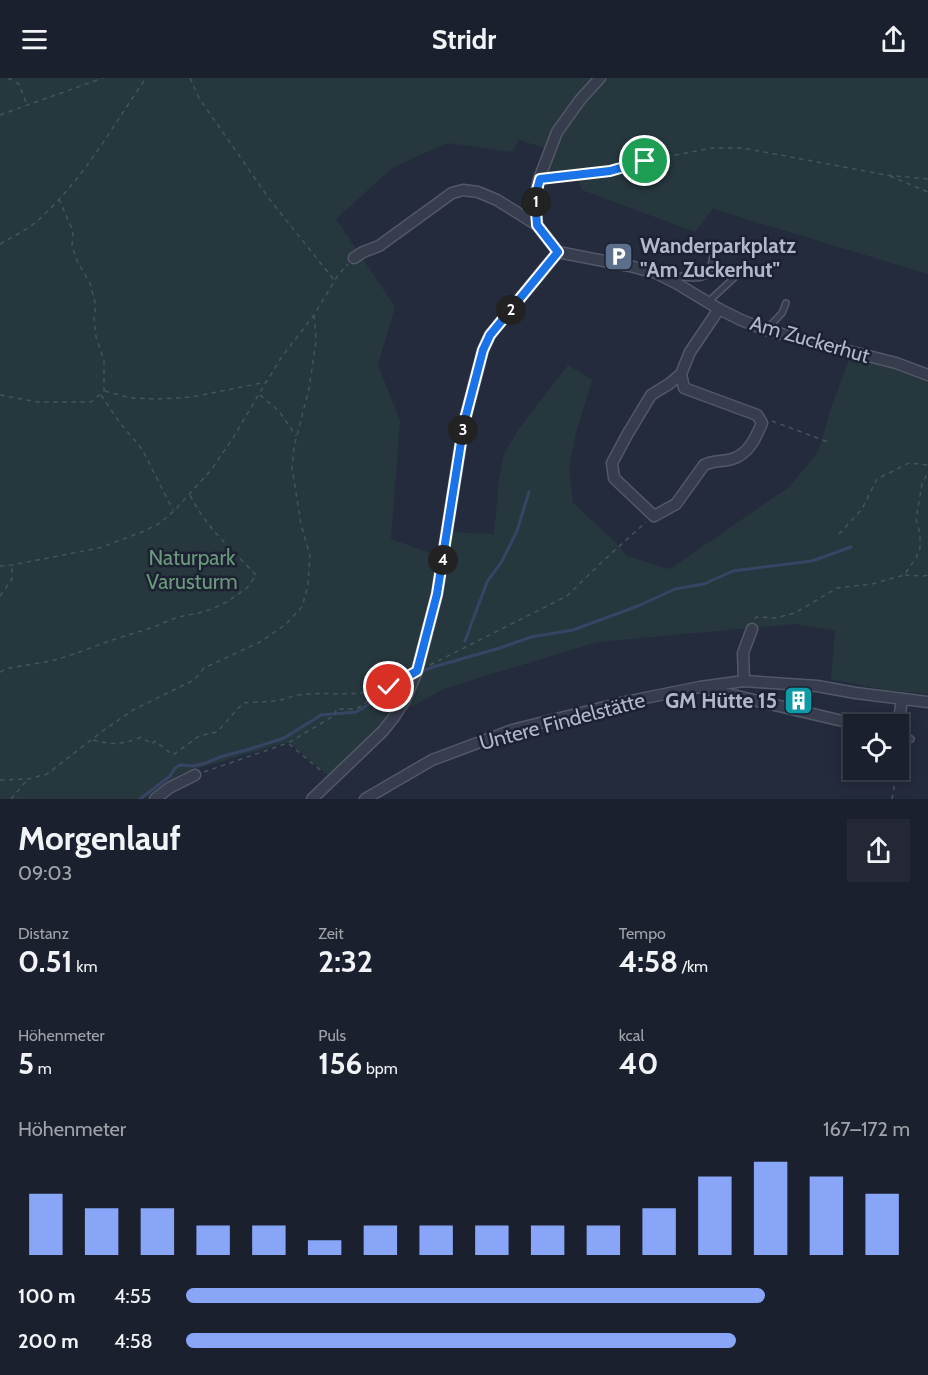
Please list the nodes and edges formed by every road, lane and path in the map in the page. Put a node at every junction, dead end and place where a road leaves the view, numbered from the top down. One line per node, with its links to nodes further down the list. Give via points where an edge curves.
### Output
1 (8, 78): 6 (path, via 19,84)
2 (104, 78): 6 (path)
3 (146, 78): 12 (path, via 102,145)
4 (190, 78): 19 (path, via 199,98 270,200)
5 (600, 78): 9 (street, via 557,132)
6 (28, 106): 7 (path)
7 (0, 115)
8 (886, 175): 9 (path, via 743,148 712,147 610,171); 10 (path); 11 (path)
9 (540, 179): 13 (street, via 535,197)
10 (928, 179)
11 (928, 192)
12 (59, 199): 14 (path, via 33,224); 29 (path, via 73,231 72,246 96,306 94,317 104,360)
13 (537, 225): 16 (street); 17 (street, via 497,200 463,190 452,193 379,246)
14 (0, 244)
15 (714, 246): 20 (lane, via 712,268 707,275 681,276)
16 (558, 252): 20 (street, Am Zuckerhut, via 630,266); 48 (street, via 490,335 483,350 464,423 437,594)
17 (354, 258): 19 (path)
18 (735, 277): 21 (lane)
19 (335, 281): 24 (path)
20 (676, 283): 21 (street, Am Zuckerhut)
21 (708, 302): 23 (street, Am Zuckerhut)
22 (786, 303): 25 (lane)
23 (719, 309): 25 (street, Am Zuckerhut); 26 (street, via 690,352)
24 (315, 315): 28 (path); 34 (path, via 316,342 309,390)
25 (766, 330): 27 (street, Am Zuckerhut)
26 (681, 374): 33 (street, via 684,388); 40 (street, via 651,395 612,463 614,478)
27 (928, 375)
28 (266, 382): 29 (path, via 192,397 158,399 130,399); 31 (path)
29 (104, 391): 30 (path)
30 (101, 394): 32 (path, via 91,402 37,402); 39 (path, via 142,449)
31 (259, 394): 34 (path, via 279,411); 38 (path, via 211,470)
32 (0, 395)
33 (757, 415): 35 (path); 40 (street, via 762,423 744,453 704,465 676,504)
34 (296, 437): 57 (path, via 292,468 310,556 302,607 260,642 204,668 194,680 133,710)
35 (828, 442)
36 (928, 465): 41 (path, via 909,463 877,479 862,509)
37 (928, 472): 44 (path, via 916,519 920,548)
38 (189, 494): 39 (path); 49 (path, via 222,540 256,575 247,588 212,609 51,661)
39 (174, 511): 42 (path, via 142,532 99,548)
40 (654, 516): 48 (path, via 567,596)
41 (839, 534)
42 (12, 565): 43 (path); 46 (path, via 12,579)
43 (0, 566)
44 (904, 575): 45 (path); 47 (path, via 837,588 795,613 756,617)
45 (928, 575)
46 (0, 596)
47 (752, 629): 50 (street, via 743,653)
48 (417, 671): 51 (path); 62 (street, via 394,717)
49 (0, 672)
50 (744, 681): 52 (street, Untere Findelstätte); 53 (street, Untere Findelstätte, via 817,686)
51 (389, 687): 57 (path, via 369,693 305,694 243,703 217,732 199,736 173,755 155,741 152,744 141,737 126,744); 58 (path, via 356,709 336,709 335,715)
52 (700, 687): 56 (street, Untere Findelstätte); 67 (street, Untere Findelstätte, via 512,730 432,760)
53 (902, 700): 54 (street, Untere Findelstätte); 55 (street)
54 (928, 702)
55 (901, 714)
56 (843, 719)
57 (92, 740): 60 (path, via 47,774)
58 (288, 743): 59 (path); 62 (path)
59 (195, 775): 65 (street)
60 (28, 779): 61 (path); 64 (path)
61 (0, 780)
62 (332, 780): 66 (street)
63 (895, 780): 68 (path)
64 (11, 799)
65 (155, 799)
66 (312, 799)
67 (365, 799)
68 (892, 799)

